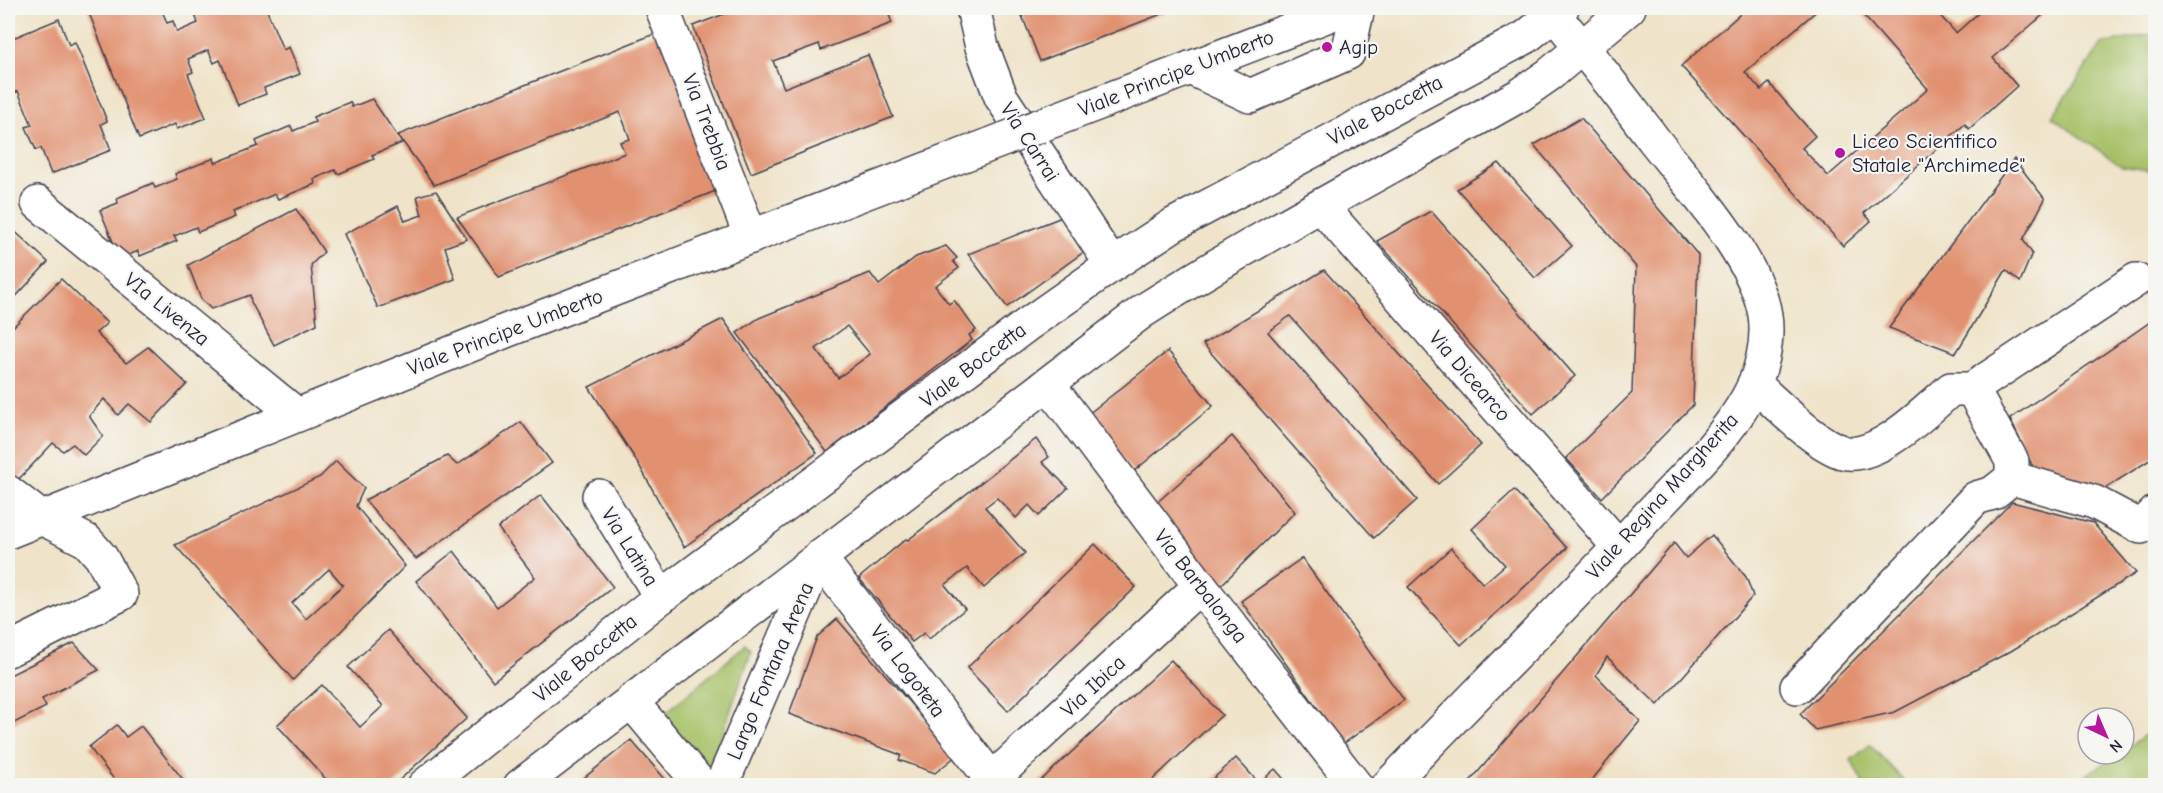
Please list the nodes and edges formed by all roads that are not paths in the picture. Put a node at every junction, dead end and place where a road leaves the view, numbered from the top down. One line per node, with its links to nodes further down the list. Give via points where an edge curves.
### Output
1 (662, 8): 11 (main road, Via Trebbia)
2 (974, 8): 12 (main road, Via Carrai, via 982,46 1001,97)
3 (1347, 8): 8 (main road, Viale Principe Umberto)
4 (1358, 8): 8 (main road, via 1348,53 1250,96)
5 (1629, 8): 7 (main road)
6 (1553, 10): 7 (main road, Viale Regina Margherita); 12 (main road, Viale Boccetta, via 1526,37 1173,225)
7 (1582, 48): 10 (main road, via 1520,95); 15 (main road, Viale Regina Margherita, via 1746,264 1765,315 1763,355)
8 (1190, 68): 11 (main road, Viale Principe Umberto, bridge)
9 (38, 203): 17 (main road, VIa Livenza)
10 (1321, 206): 14 (main road, via 1143,311); 24 (main road, Via Dicearco)
11 (751, 237): 17 (main road, Viale Principe Umberto)
12 (1112, 264): 27 (main road, Viale Boccetta)
13 (2136, 280): 16 (main road)
14 (1048, 384): 25 (main road); 26 (main road, Via Barbalonga)
15 (1754, 384): 16 (main road, via 1816,437 1844,453 1872,451 1916,420 1951,388); 24 (main road, Viale Regina Margherita, via 1733,420 1707,452)
16 (1972, 389): 18 (main road, via 2013,461)
17 (297, 415): 22 (main road, Viale Principe Umberto)
18 (2012, 478): 21 (main road, via 2094,502 2141,527); 29 (main road, via 1993,493 1976,498)
19 (8, 492): 22 (main road)
20 (599, 496): 27 (main road, Via Latina)
21 (2156, 512)
22 (40, 517): 23 (main road, Viale Principe Umberto); 28 (main road, via 87,541 101,557 121,594)
23 (8, 532)
24 (1619, 547): 37 (main road, Viale Regina Margherita)
25 (819, 557): 30 (main road); 31 (main road, Via Logoteta); 35 (main road, Largo Fontana Arena)
26 (1200, 586): 31 (main road, Via Ibica); 36 (main road, Via Barbalonga)
27 (661, 597): 32 (main road, Viale Boccetta)
28 (8, 650)
29 (1797, 687)
30 (631, 701): 33 (main road); 34 (main road)
31 (991, 784)
32 (424, 786)
33 (520, 786)
34 (702, 786)
35 (721, 786)
36 (1356, 786)
37 (1388, 786)

